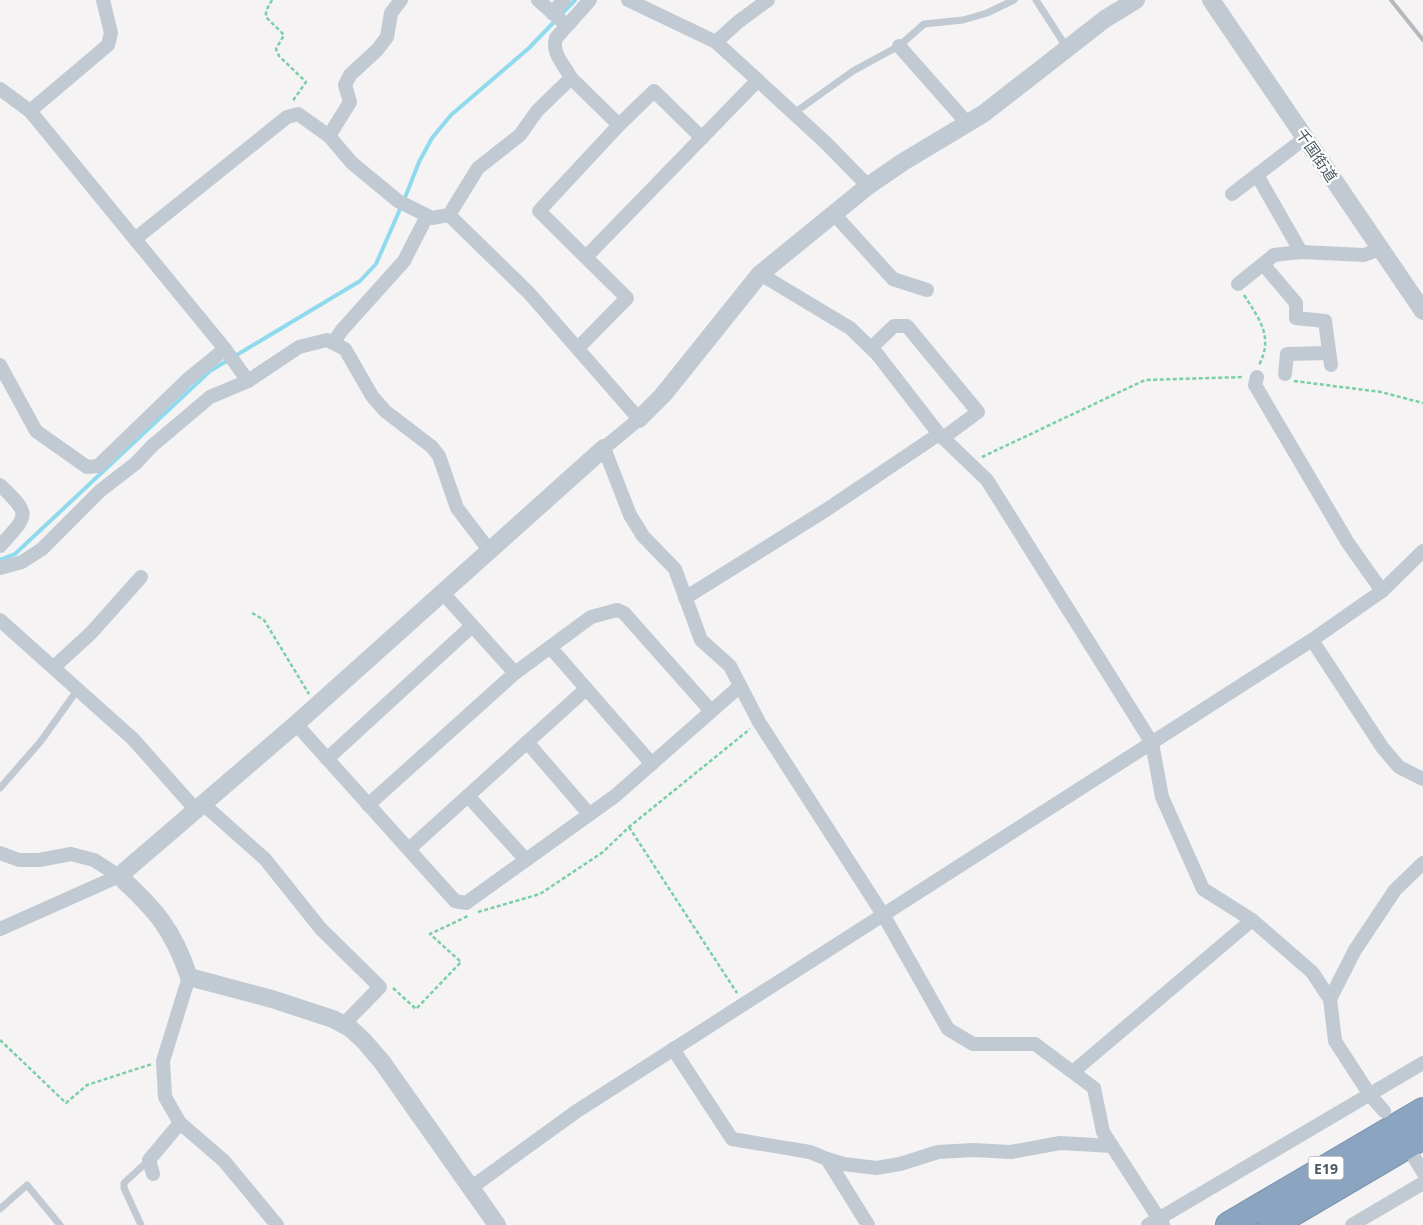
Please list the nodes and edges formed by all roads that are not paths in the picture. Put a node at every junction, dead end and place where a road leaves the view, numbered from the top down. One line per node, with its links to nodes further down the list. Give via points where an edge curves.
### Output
1 (104, 0): 19 (street, via 111,33 108,45)
2 (401, 0): 23 (street, via 392,12 387,37 345,85 350,102)
3 (538, 0): 12 (street)
4 (564, 0): 12 (street)
5 (590, 0): 12 (street)
6 (1014, 0): 14 (lane, via 963,20 924,24)
7 (1036, 0): 15 (lane)
8 (1136, 0): 15 (street)
9 (1211, 0): 25 (street, 千国街道)
10 (633, 1): 13 (street)
11 (759, 2): 13 (street)
12 (560, 19): 16 (street, via 554,45)
13 (716, 42): 17 (street)
14 (899, 46): 20 (lane, via 853,71); 21 (street)
15 (1067, 48): 21 (street)
16 (571, 78): 22 (street); 30 (street, via 537,111 520,134 478,168)
17 (758, 80): 20 (street); 24 (street)
18 (0, 89): 19 (street)
19 (30, 111): 32 (street)
20 (794, 113): 27 (street)
21 (968, 124): 27 (street)
22 (619, 125): 24 (street, via 654,91); 35 (street, via 539,211)
23 (329, 136): 31 (street, via 352,163 402,203); 32 (street, via 298,114 287,117)
24 (702, 138): 35 (street)
25 (1305, 138): 26 (street); 33 (street, 千国街道)
26 (1257, 175): 28 (street); 34 (street)
27 (868, 186): 29 (street)
28 (1232, 194)
29 (834, 214): 37 (street); 39 (street, via 893,279)
30 (449, 215): 31 (street); 42 (street, via 529,293)
31 (428, 216): 41 (street, via 404,261)
32 (135, 240): 44 (street)
33 (1380, 249): 34 (street, via 1364,255); 40 (street, 千国街道)
34 (1301, 252): 36 (street, via 1274,256)
35 (586, 257): 42 (street, via 627,298)
36 (1263, 264): 38 (street); 48 (street, via 1296,303 1296,318 1325,321 1330,359 1287,354)
37 (760, 274): 43 (street, via 850,328); 49 (street, via 662,395)
38 (1238, 284)
39 (927, 290)
40 (1423, 311)
41 (333, 343): 46 (street, via 327,340 299,347); 54 (street, via 345,349 372,396 385,411 435,451 457,508)
42 (578, 348): 49 (street)
43 (871, 348): 50 (street); 50 (street, via 894,326 907,326 978,412)
44 (227, 352): 45 (street, via 188,379 98,466 92,468 36,431); 46 (street)
45 (0, 365)
46 (245, 377): 56 (street, via 210,397 152,446 42,549 22,562)
47 (1257, 377): 58 (street, via 1255,385 1348,543)
48 (1286, 377)
49 (638, 419): 51 (street)
50 (941, 436): 60 (street); 73 (street, via 987,480)
51 (604, 448): 54 (street); 60 (street, via 630,515 643,536 676,569)
52 (0, 485): 53 (street, via 23,511 22,521)
53 (0, 546)
54 (489, 550): 59 (street)
55 (1422, 554): 58 (street)
56 (0, 568)
57 (141, 577): 65 (street, via 91,633)
58 (1382, 591): 63 (street)
59 (442, 592): 62 (street); 71 (street)
60 (685, 598): 67 (street, via 701,640 730,666)
61 (0, 620): 65 (street)
62 (472, 626): 66 (street); 74 (street)
63 (1312, 640): 73 (street); 76 (street, via 1382,747 1399,767)
64 (550, 647): 66 (street); 69 (street); 70 (street, via 590,617 616,610 624,612)
65 (54, 667): 68 (street)
66 (515, 673): 79 (street)
67 (740, 686): 70 (street); 87 (street, via 759,722)
68 (78, 689): 77 (lane, via 42,741); 80 (street)
69 (586, 689): 72 (street); 75 (street)
70 (712, 712): 75 (street)
71 (296, 724): 74 (street); 80 (street)
72 (527, 742): 78 (street); 81 (street)
73 (1152, 743): 87 (street); 88 (street, via 1162,797 1204,889)
74 (327, 759): 79 (street)
75 (652, 764): 81 (street, via 616,796)
76 (1423, 779)
77 (0, 788)
78 (468, 796): 82 (street); 84 (street)
79 (368, 805): 82 (street)
80 (200, 807): 86 (street); 92 (street, via 265,859 321,929 380,987)
81 (589, 814): 84 (street)
82 (409, 849): 84 (street, via 455,901 466,903)
83 (0, 853): 86 (street, via 19,860 72,854 94,860)
84 (526, 860)
85 (1423, 863): 91 (street, via 1395,890 1356,950)
86 (119, 876): 89 (street); 90 (street, via 152,907 172,935)
87 (884, 916): 93 (street); 95 (street, via 948,1029 973,1044 1035,1044)
88 (1252, 920): 91 (street, via 1312,972); 95 (street)
89 (0, 929)
90 (189, 976): 92 (street, via 272,999); 99 (street, via 162,1061 165,1097)
91 (1330, 999): 96 (street, via 1335,1041)
92 (343, 1025): 107 (street, via 364,1041 382,1062)
93 (673, 1049): 102 (street, via 732,1139 810,1152); 107 (street, via 577,1111)
94 (1423, 1063): 96 (street)
95 (1074, 1072): 100 (street, via 1094,1088 1103,1132)
96 (1370, 1095): 98 (street); 109 (street)
97 (1423, 1110): 115 (highway, E19)
98 (1384, 1112)
99 (180, 1123): 103 (street); 112 (street, via 224,1161)
100 (1112, 1146): 102 (street, via 1060,1143 1011,1152 938,1152 876,1168); 109 (street)
101 (1419, 1148): 104 (street); 116 (highway, E19)
102 (827, 1158): 114 (street)
103 (149, 1160): 105 (street); 111 (lane, via 124,1183)
104 (1423, 1172)
105 (153, 1174)
106 (1423, 1183): 117 (street)
107 (472, 1187): 113 (street)
108 (0, 1209): 110 (lane, via 27,1185)
109 (1156, 1223)
110 (60, 1225)
111 (141, 1225)
112 (278, 1225)
113 (497, 1225)
114 (868, 1225)
115 (1229, 1225)
116 (1272, 1225)
117 (1352, 1225)

